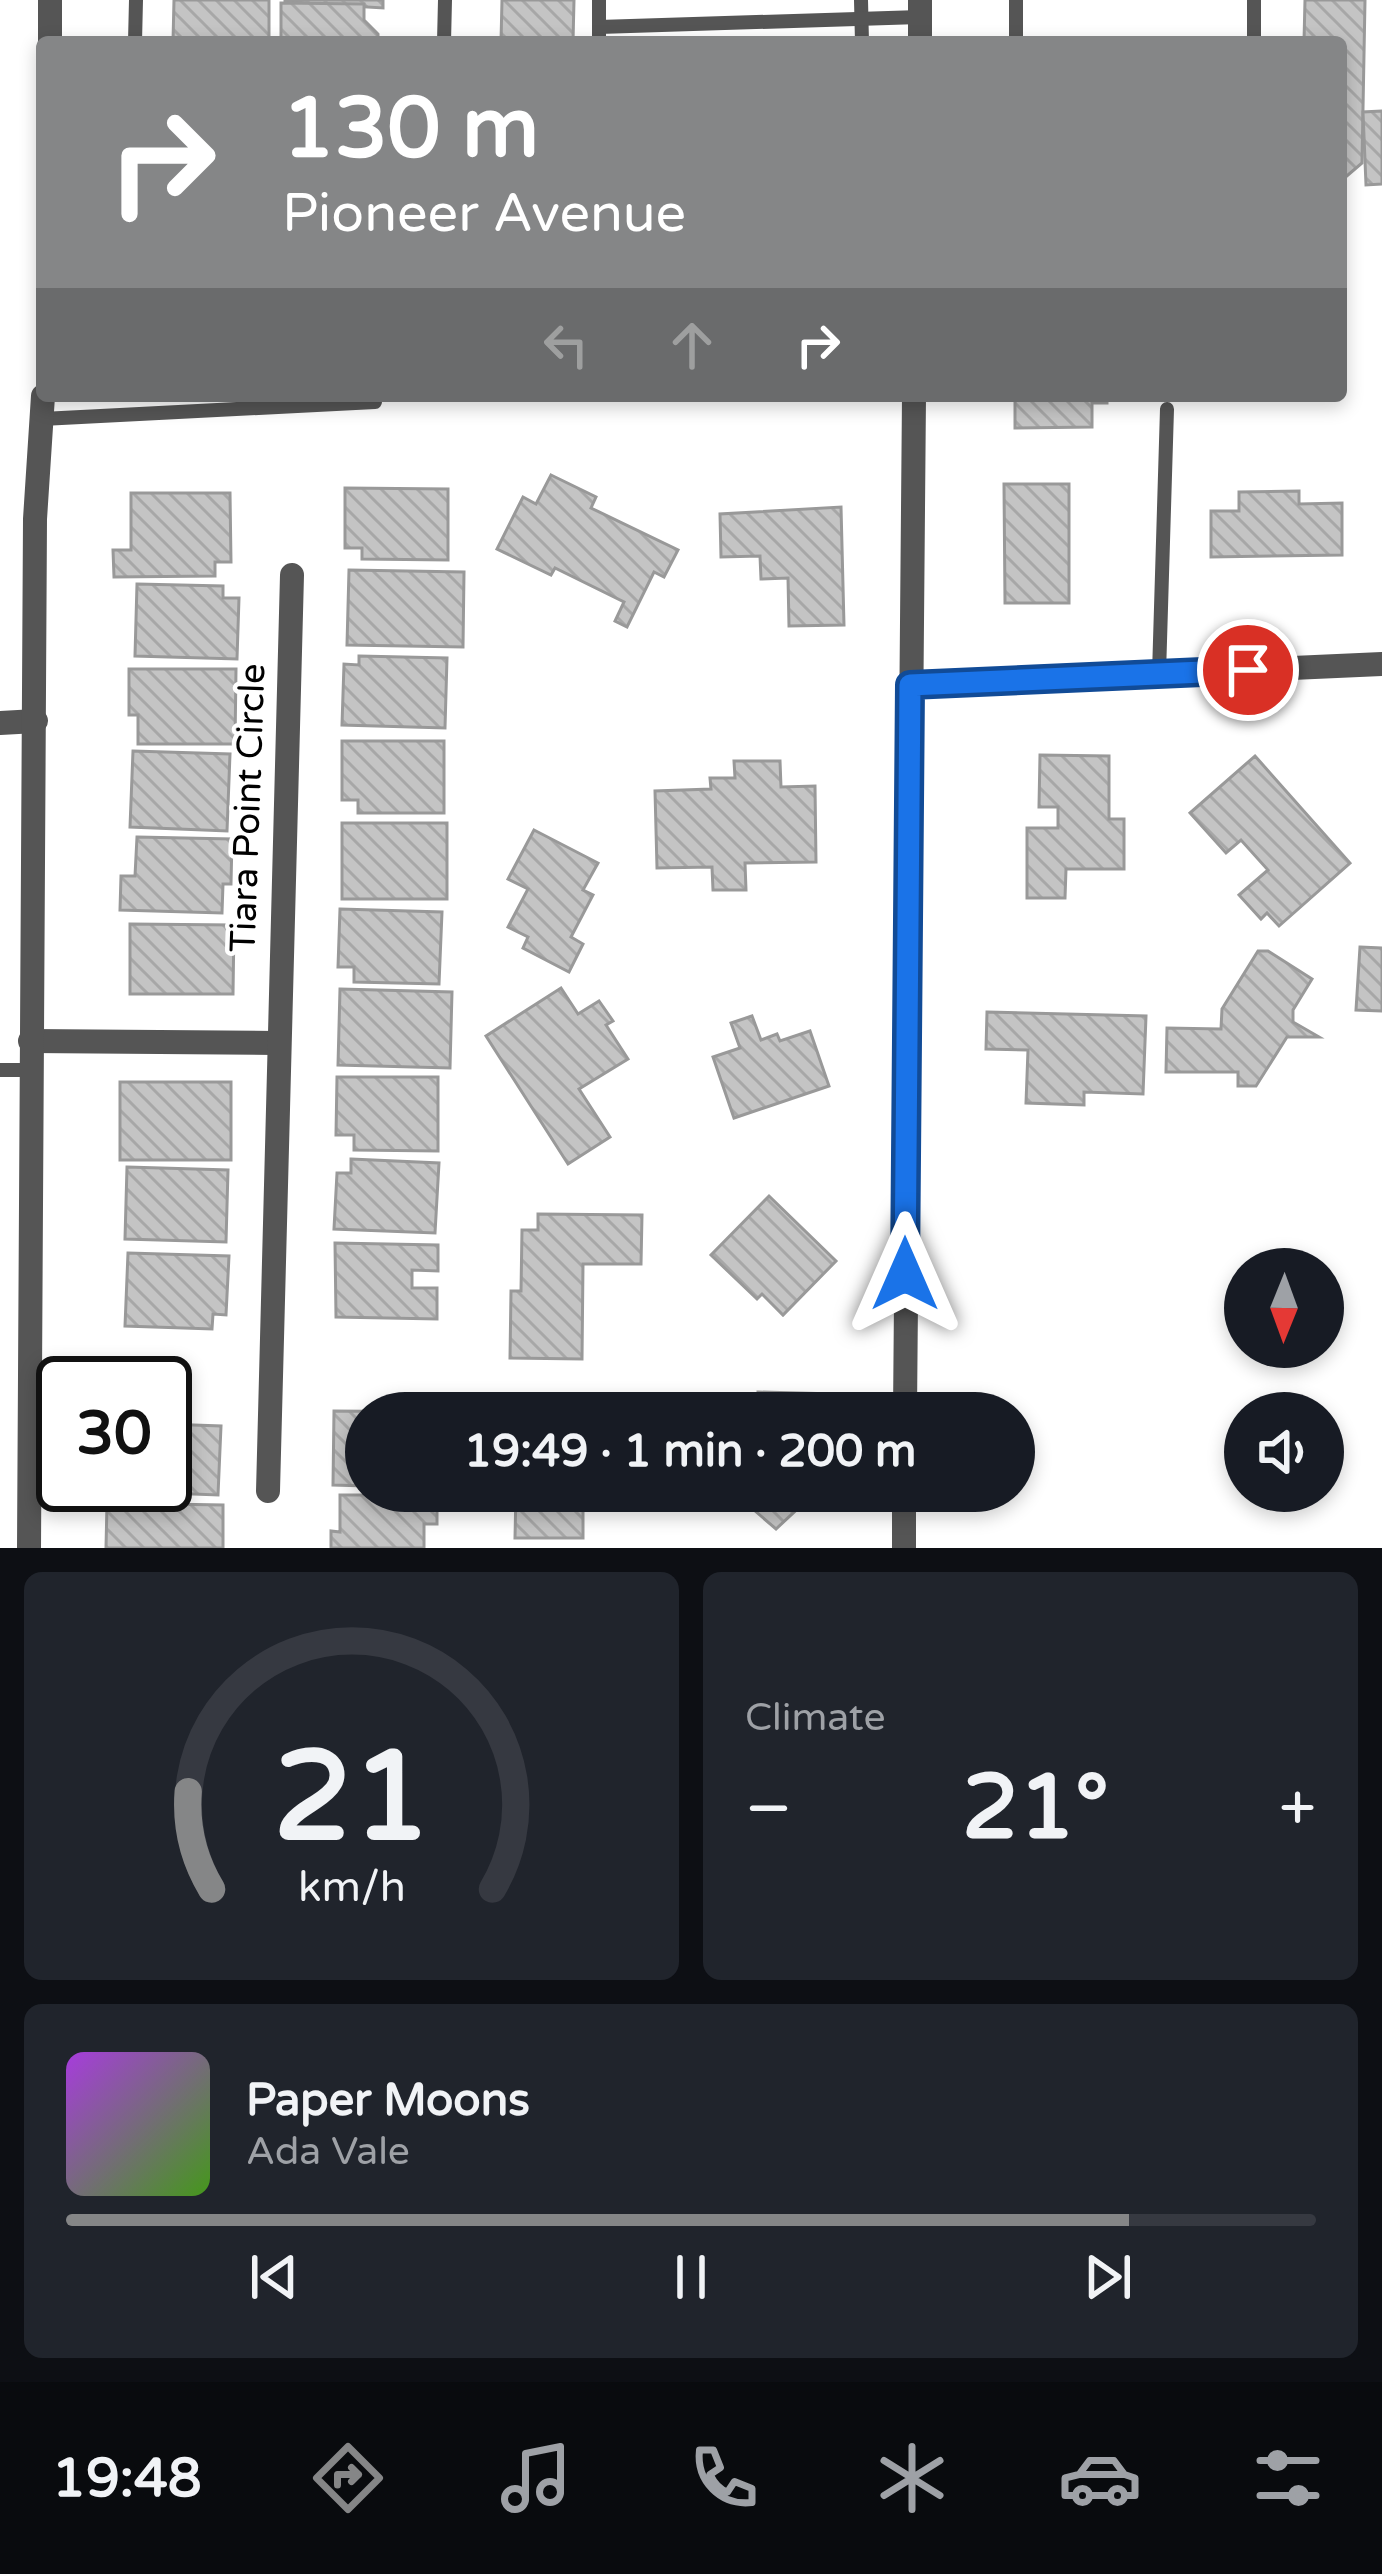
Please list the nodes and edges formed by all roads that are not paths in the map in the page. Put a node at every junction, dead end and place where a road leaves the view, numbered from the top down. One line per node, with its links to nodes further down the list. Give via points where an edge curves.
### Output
1 (50, 0): 11 (street)
2 (136, 0): 12 (lane)
3 (445, 0): 13 (lane)
4 (599, 0): 10 (lane)
5 (861, 0): 8 (lane)
6 (1016, 0): 15 (lane)
7 (1254, 0): 16 (lane)
8 (862, 19): 9 (lane); 10 (lane); 14 (lane)
9 (920, 20)
10 (599, 34)
11 (50, 36)
12 (135, 36)
13 (444, 36)
14 (862, 36)
15 (1016, 36)
16 (1254, 36)
17 (375, 402): 19 (lane)
18 (914, 402): 24 (street)
19 (43, 408): 25 (street)
20 (1167, 409): 23 (lane)
21 (292, 575): 28 (street, Tiara Point Circle)
22 (1382, 664): 23 (street)
23 (1159, 674): 24 (street)
24 (910, 685): 31 (street)
25 (36, 722): 26 (street); 27 (street)
26 (0, 723)
27 (30, 1040): 28 (street); 30 (street)
28 (276, 1043): 32 (street, Tiara Point Circle)
29 (0, 1070): 30 (lane)
30 (30, 1070): 34 (street)
31 (905, 1392)
32 (268, 1492)
33 (904, 1512): 35 (street)
34 (29, 1548)
35 (904, 1548)

